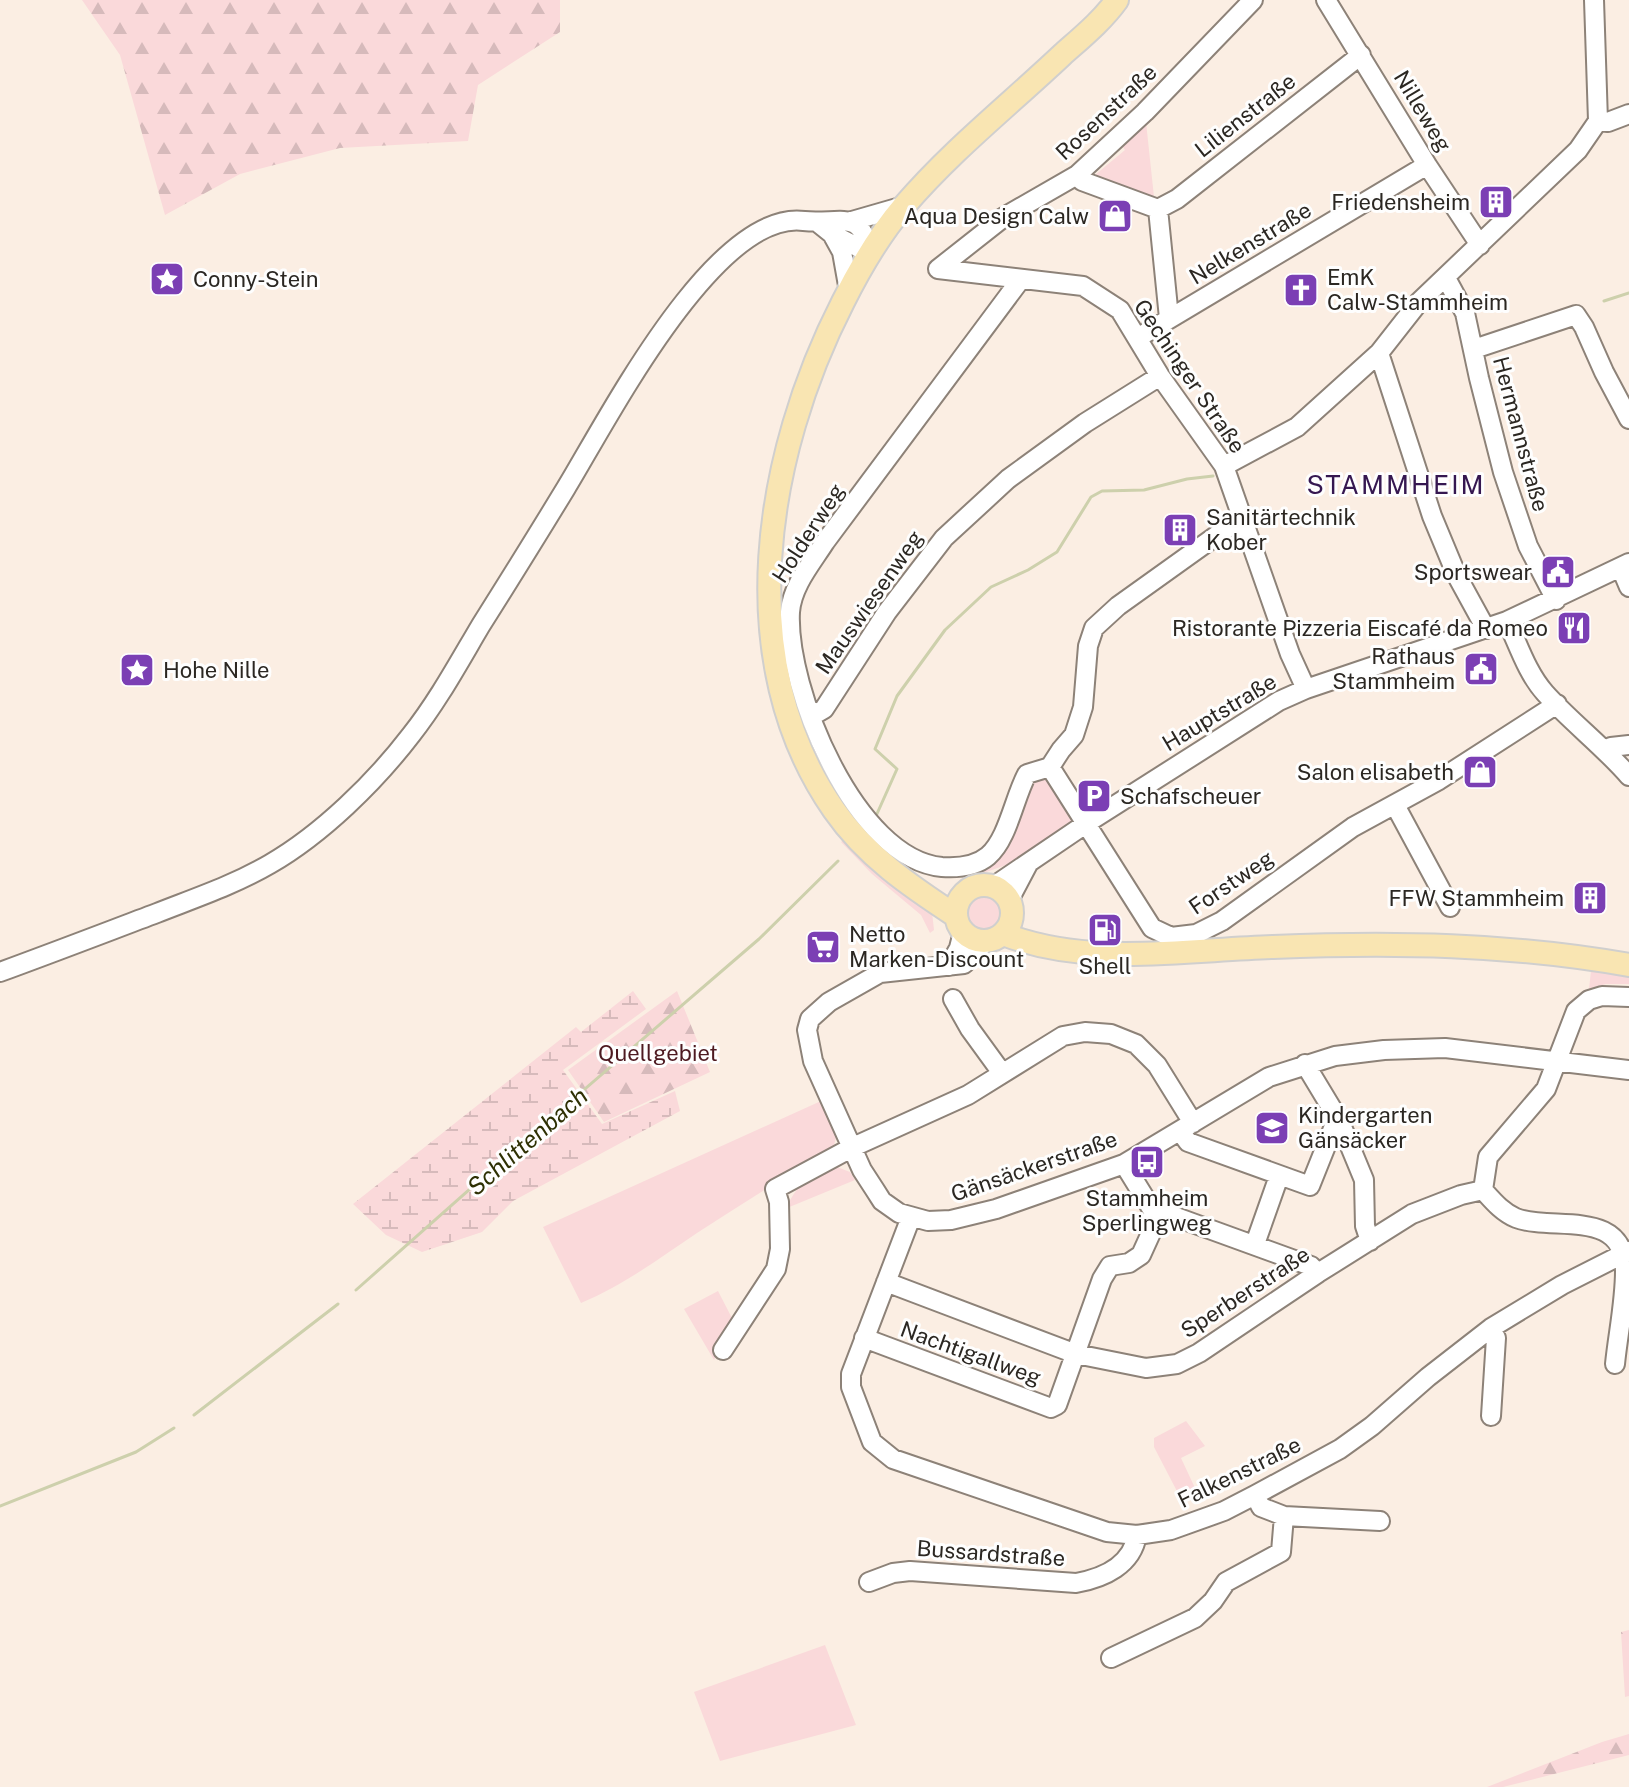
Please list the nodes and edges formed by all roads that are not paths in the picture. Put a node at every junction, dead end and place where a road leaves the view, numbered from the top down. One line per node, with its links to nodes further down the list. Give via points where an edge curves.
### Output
1 (1117, 0): 10 (main road)
2 (1253, 0): 9 (street, Rosenstraße)
3 (1594, 0): 7 (street)
4 (1328, 1): 5 (street, Nilleweg)
5 (1361, 55): 8 (street, Nilleweg); 11 (street, Lilienstraße)
6 (1629, 114): 7 (street)
7 (1598, 121): 15 (street, via 1578,150)
8 (1427, 165): 15 (street, Nilleweg); 21 (street, Nelkenstraße)
9 (1077, 175): 11 (street); 17 (street, Rosenstraße, via 1004,217)
10 (904, 206): 12 (street); 16 (main road)
11 (1158, 209): 21 (street)
12 (852, 221): 13 (street); 16 (street, via 867,235)
13 (817, 222): 14 (street); 49 (street, via 796,220 765,227 731,250 696,285 411,735 326,825 273,863 227,887)
14 (832, 234): 16 (street); 20 (street, via 842,252)
15 (1480, 245): 18 (street)
16 (869, 253): 20 (main road)
17 (938, 269): 19 (street, Gechinger Straße)
18 (1446, 278): 23 (street, Hermannstraße, via 1465,313); 24 (street, via 1419,302)
19 (1021, 279): 22 (street, Gechinger Straße, via 1083,286 1120,310); 37 (street, Holderweg, via 825,542 795,591 791,639)
20 (849, 291): 45 (main road, via 805,385 786,452 773,523 772,640 796,738 834,810 906,884)
21 (1169, 318): 22 (street, Nelkenstraße)
22 (1139, 337): 25 (street, Gechinger Straße)
23 (1474, 349): 26 (street, via 1576,315); 32 (street, Hermannstraße, via 1518,516)
24 (1379, 353): 28 (street, via 1297,427); 34 (street, via 1432,516)
25 (1160, 376): 28 (street, Gechinger Straße); 37 (street, Mauswiesenweg, via 1008,479 944,538 887,612 824,709)
26 (1621, 385): 27 (street)
27 (1629, 419)
28 (1224, 466): 29 (street, Gechinger Straße)
29 (1243, 523): 35 (street, Gechinger Straße); 40 (street, via 1227,528 1094,628 1083,707 1074,735)
30 (1625, 565): 31 (street); 32 (street, Hauptstraße)
31 (1629, 587)
32 (1556, 600): 33 (street, Hauptstraße)
33 (1507, 621): 34 (street, Hauptstraße); 36 (street, via 1535,678)
34 (1486, 629): 35 (street, Hauptstraße)
35 (1306, 689): 43 (street, Hauptstraße)
36 (1557, 704): 39 (street); 42 (street, Forstweg)
37 (812, 716): 40 (street, Holderweg, via 842,785 892,845 931,866 954,868 988,857 1000,842 1027,774)
38 (1629, 745): 39 (street)
39 (1606, 750): 41 (street)
40 (1050, 767): 43 (street, Forstweg)
41 (1629, 776)
42 (1395, 805): 43 (street, Forstweg, via 1353,827 1222,921 1196,934 1171,937 1152,928); 44 (street)
43 (1087, 823): 46 (street, Hauptstraße, via 1028,864)
44 (1450, 907)
45 (960, 915): 46 (main road, via 977,940); 46 (main road, via 976,886); 48 (street, via 959,948)
46 (1001, 917): 47 (main road, via 1046,945 1101,954 1441,945); 48 (street, Gänsäckerstraße, via 964,964)
47 (1629, 965)
48 (949, 966): 58 (street, Gänsäckerstraße, via 880,973 810,1019 807,1039 813,1061)
49 (0, 972)
50 (1629, 997): 52 (street, via 1602,996 1576,1011)
51 (953, 999): 55 (street)
52 (1556, 1061): 53 (street, Gänsäckerstraße, via 1430,1049 1384,1050); 54 (street, Gänsäckerstraße); 61 (street, via 1546,1089 1488,1157)
53 (1305, 1064): 56 (street); 57 (street, Gänsäckerstraße, via 1269,1077)
54 (1629, 1070)
55 (1002, 1073): 57 (street, via 1063,1036 1111,1034 1136,1044 1157,1065); 58 (street, via 968,1095)
56 (1340, 1122): 60 (street, via 1310,1186); 64 (street, via 1364,1180)
57 (1186, 1127): 59 (street, Gänsäckerstraße); 60 (street, via 1188,1142)
58 (853, 1147): 63 (street, Gänsäckerstraße, via 882,1201); 71 (street, via 775,1189 780,1249 776,1269)
59 (1124, 1164): 62 (street); 63 (street, Gänsäckerstraße, via 996,1209 951,1220)
60 (1279, 1176): 65 (street)
61 (1483, 1190): 64 (street, Sperberstraße, via 1412,1214); 66 (street, via 1517,1218 1600,1229)
62 (1153, 1211): 65 (street); 72 (street, via 1141,1255 1110,1266 1102,1279)
63 (911, 1217): 68 (street, Falkenstraße)
64 (1370, 1241): 67 (street, Sperberstraße)
65 (1255, 1244): 67 (street)
66 (1626, 1252): 69 (street, Falkenstraße); 73 (street)
67 (1318, 1273): 72 (street, Sperberstraße, via 1177,1364 1146,1368)
68 (886, 1282): 70 (street, Falkenstraße); 72 (street, Sperberstraße)
69 (1491, 1328): 74 (street, via 1496,1338); 75 (street, Falkenstraße, via 1340,1449)
70 (864, 1338): 72 (street, Nachtigallweg, via 1051,1408 1059,1401); 78 (street, Falkenstraße, via 851,1387 872,1442 893,1459 1107,1532)
71 (723, 1350)
72 (1076, 1354)
73 (1615, 1364)
74 (1491, 1416)
75 (1255, 1495): 76 (street, via 1261,1507); 78 (street, Falkenstraße, via 1171,1530)
76 (1284, 1516): 77 (street); 80 (street, via 1281,1552 1274,1558 1226,1582 1195,1618)
77 (1380, 1521)
78 (1137, 1535): 79 (street, Bussardstraße, via 1134,1550 1120,1564 1097,1579 1076,1583 910,1571)
79 (869, 1582)
80 (1111, 1658)

